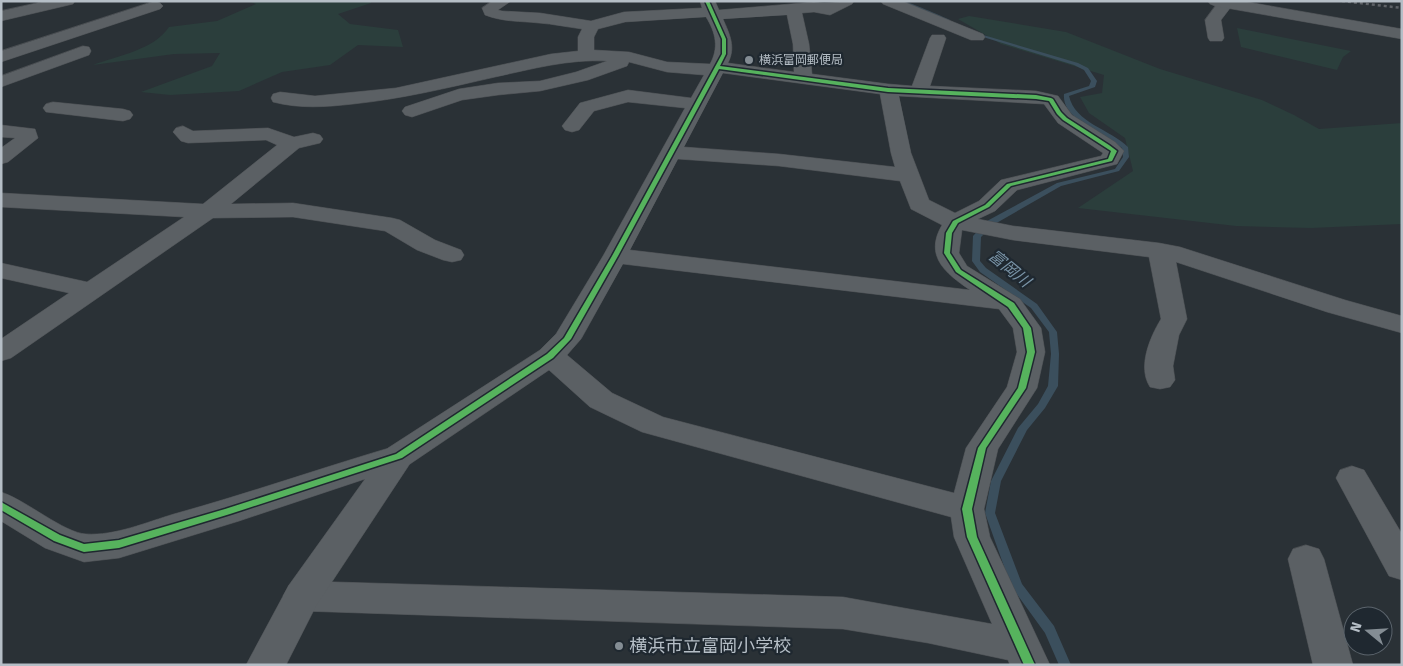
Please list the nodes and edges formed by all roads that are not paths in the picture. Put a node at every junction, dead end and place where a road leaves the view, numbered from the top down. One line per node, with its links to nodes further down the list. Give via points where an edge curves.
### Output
1 (68, 1): 9 (street)
2 (504, 1): 10 (street, via 490,8 490,12)
3 (847, 1): 8 (street, via 830,10 814,7)
4 (888, 1): 12 (street)
5 (1220, 2): 11 (street); 14 (street, via 1213,20)
6 (155, 6): 17 (street)
7 (710, 9): 8 (street); 10 (street, via 624,17); 19 (street, via 724,39 724,54)
8 (794, 10): 20 (street, via 801,44)
9 (1, 16)
10 (591, 26): 16 (street, via 586,37)
11 (1402, 34)
12 (977, 37)
13 (938, 38): 23 (street)
14 (1216, 38)
15 (84, 51): 21 (street)
16 (586, 55): 18 (street); 24 (street, via 551,59 396,94 315,102)
17 (1, 57)
18 (629, 57): 19 (street, via 667,67); 26 (street, via 610,67 548,84 459,95)
19 (717, 68): 20 (street); 25 (street)
20 (803, 80): 22 (street)
21 (1, 82)
22 (888, 90): 23 (street); 34 (street)
23 (919, 91): 37 (street, via 1051,100 1066,119 1114,151 1110,160 1009,185 987,206)
24 (280, 98)
25 (698, 104): 28 (street, via 628,96 587,107); 32 (street)
26 (412, 111)
27 (123, 115): 31 (street, via 61,109)
28 (572, 126)
29 (1, 132): 31 (street)
30 (182, 132): 36 (street, via 188,137 268,134 303,141)
31 (28, 133): 33 (street, via 28,138)
32 (671, 152): 34 (street, via 779,160); 40 (street)
33 (1, 158)
34 (908, 176): 37 (street, via 919,204)
35 (1, 200): 36 (street)
36 (208, 211): 39 (street, via 293,210 392,225 426,245); 42 (street)
37 (955, 222): 38 (street, via 1013,233); 43 (street, via 948,233 947,253 958,271)
38 (1159, 250): 44 (street); 47 (street, via 1174,319 1165,335 1159,366)
39 (452, 255)
40 (615, 256): 43 (street); 46 (street, via 567,339)
41 (1, 270): 42 (street)
42 (92, 291): 45 (street)
43 (1005, 302): 51 (street, via 1011,305 1027,328 1031,352 1022,388 982,448)
44 (1402, 325)
45 (1, 352)
46 (550, 356): 48 (street); 51 (street, via 601,400 653,425)
47 (1160, 380)
48 (399, 456): 50 (street, via 119,544 84,548 57,538); 54 (street)
49 (1352, 478): 53 (street)
50 (1, 506)
51 (968, 509): 55 (street, via 972,537)
52 (1306, 559): 57 (street)
53 (1402, 566)
54 (302, 596): 55 (street, via 844,613 928,627); 56 (street)
55 (1025, 655)
56 (266, 665)
57 (1333, 665)

